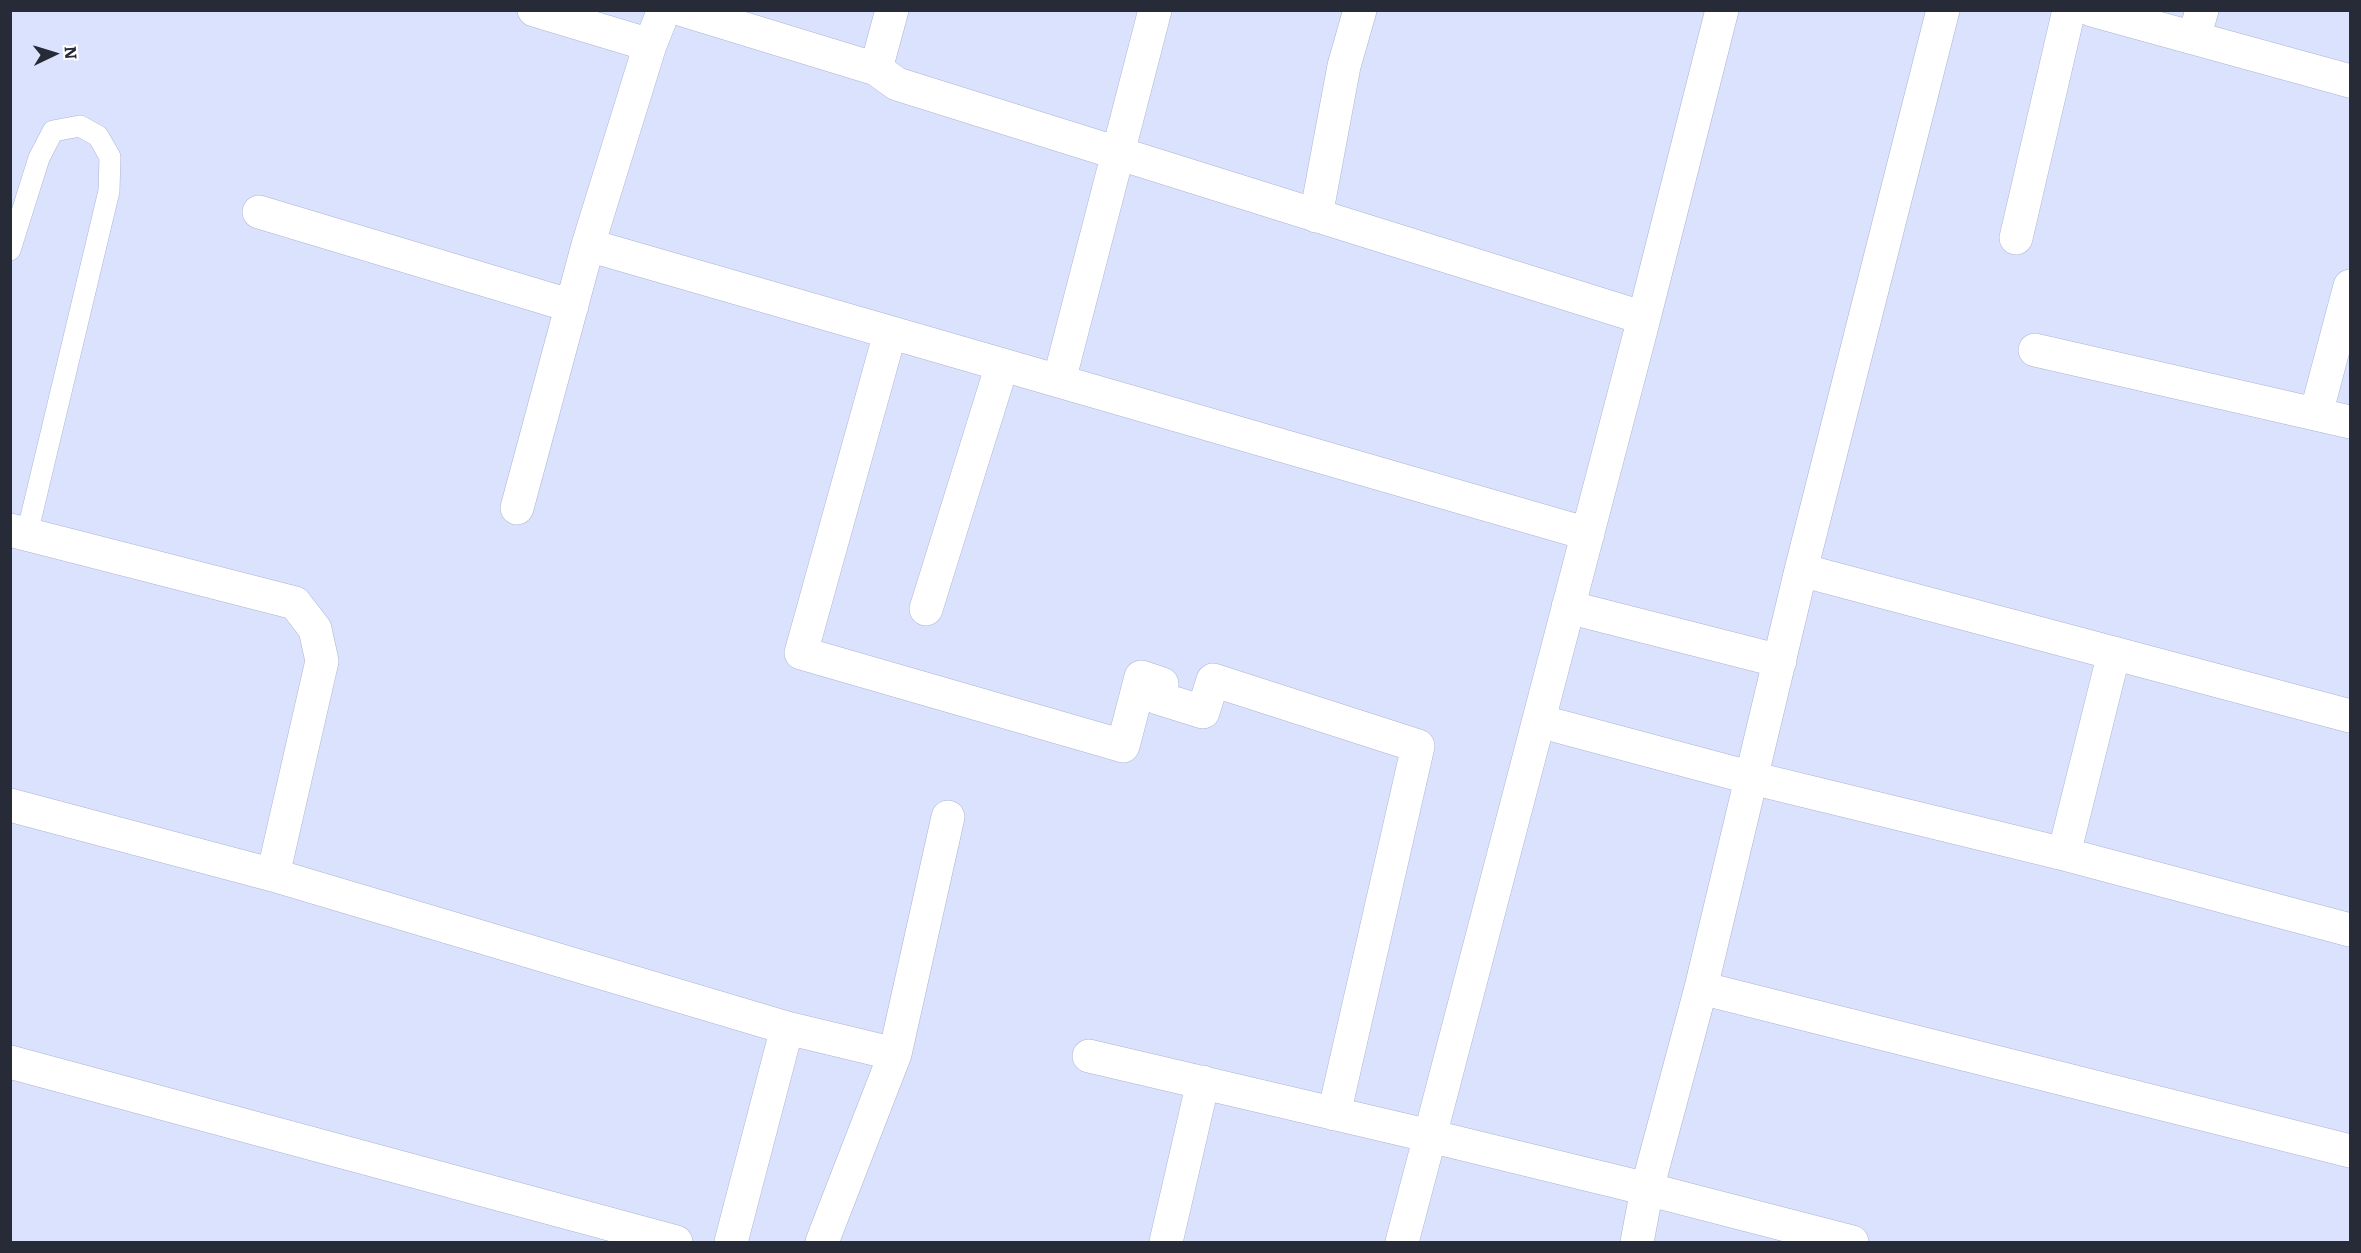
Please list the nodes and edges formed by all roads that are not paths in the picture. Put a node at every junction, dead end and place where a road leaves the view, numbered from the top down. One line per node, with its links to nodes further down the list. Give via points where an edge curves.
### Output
1 (534, 10): 12 (street)
2 (664, 10): 12 (street)
3 (683, 10): 13 (street)
4 (892, 10): 13 (street)
5 (1155, 10): 15 (street)
6 (1360, 10): 17 (street, via 1344,66)
7 (1722, 10): 23 (street)
8 (1943, 10): 33 (street)
9 (2069, 10): 18 (street)
10 (2092, 10): 11 (street)
11 (2198, 24): 14 (street)
12 (650, 45): 19 (street)
13 (876, 69): 15 (street, via 897,84)
14 (2350, 81)
15 (1118, 154): 17 (street); 27 (street)
16 (259, 212): 22 (street)
17 (1316, 216): 23 (street)
18 (2016, 238)
19 (588, 246): 22 (street); 24 (street)
20 (10, 250): 31 (lane, via 35,167 53,131 80,126 98,136 110,157 109,191)
21 (2350, 286): 28 (street)
22 (572, 306): 30 (street)
23 (1644, 318): 32 (street)
24 (890, 333): 26 (street); 52 (street, via 801,653 1123,746 1142,677 1162,684 1158,698 1203,712 1213,680 1418,746)
25 (2035, 350): 28 (street)
26 (1002, 365): 27 (street); 35 (street)
27 (1059, 381): 32 (street)
28 (2316, 414): 29 (street)
29 (2350, 422)
30 (517, 508)
31 (19, 532): 44 (street, via 295,603 315,629 322,661)
32 (1588, 534): 34 (street)
33 (1801, 570): 36 (street); 37 (street)
34 (1568, 607): 37 (street); 39 (street)
35 (926, 609)
36 (2114, 653): 38 (street); 43 (street)
37 (1780, 661): 40 (street)
38 (2350, 716)
39 (1539, 721): 40 (street); 53 (street)
40 (1752, 778): 43 (street); 46 (street)
41 (10, 805): 44 (street)
42 (948, 817): 48 (street)
43 (2064, 854): 45 (street)
44 (273, 875): 47 (street)
45 (2350, 930)
46 (1701, 988): 54 (street); 55 (street)
47 (787, 1028): 48 (street); 57 (street)
48 (895, 1054): 58 (street)
49 (1089, 1056): 51 (street)
50 (10, 1062): 56 (street)
51 (1203, 1082): 52 (street); 59 (street)
52 (1334, 1114): 53 (street)
53 (1430, 1136): 55 (street); 60 (street)
54 (2350, 1151)
55 (1647, 1189): 61 (street); 62 (street)
56 (676, 1242)
57 (731, 1242)
58 (822, 1242)
59 (1166, 1242)
60 (1402, 1242)
61 (1637, 1242)
62 (1851, 1242)

